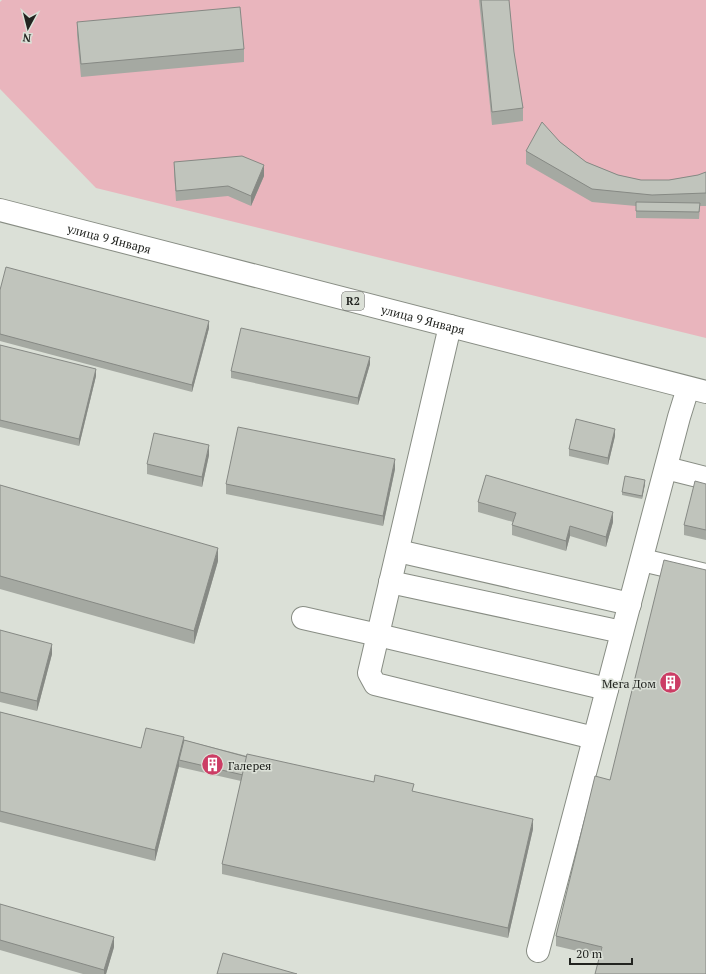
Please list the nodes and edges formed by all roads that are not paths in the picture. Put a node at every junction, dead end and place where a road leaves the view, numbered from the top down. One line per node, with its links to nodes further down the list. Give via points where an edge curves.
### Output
1 (0, 210): 2 (main road, улица 9 Января / R2)
2 (450, 326): 3 (main road, улица 9 Января / R2); 6 (main road)
3 (697, 390): 4 (main road)
4 (666, 468): 5 (main road); 7 (main road)
5 (706, 478)
6 (398, 551): 9 (main road); 10 (main road)
7 (642, 560): 8 (main road); 10 (main road)
8 (706, 575)
9 (390, 582): 12 (main road); 13 (main road)
10 (630, 604): 12 (main road)
11 (303, 618): 13 (main road)
12 (622, 632): 14 (main road)
13 (378, 635): 14 (main road); 15 (main road, via 369,673 375,684)
14 (607, 689): 15 (main road)
15 (594, 738): 16 (main road)
16 (538, 951)

